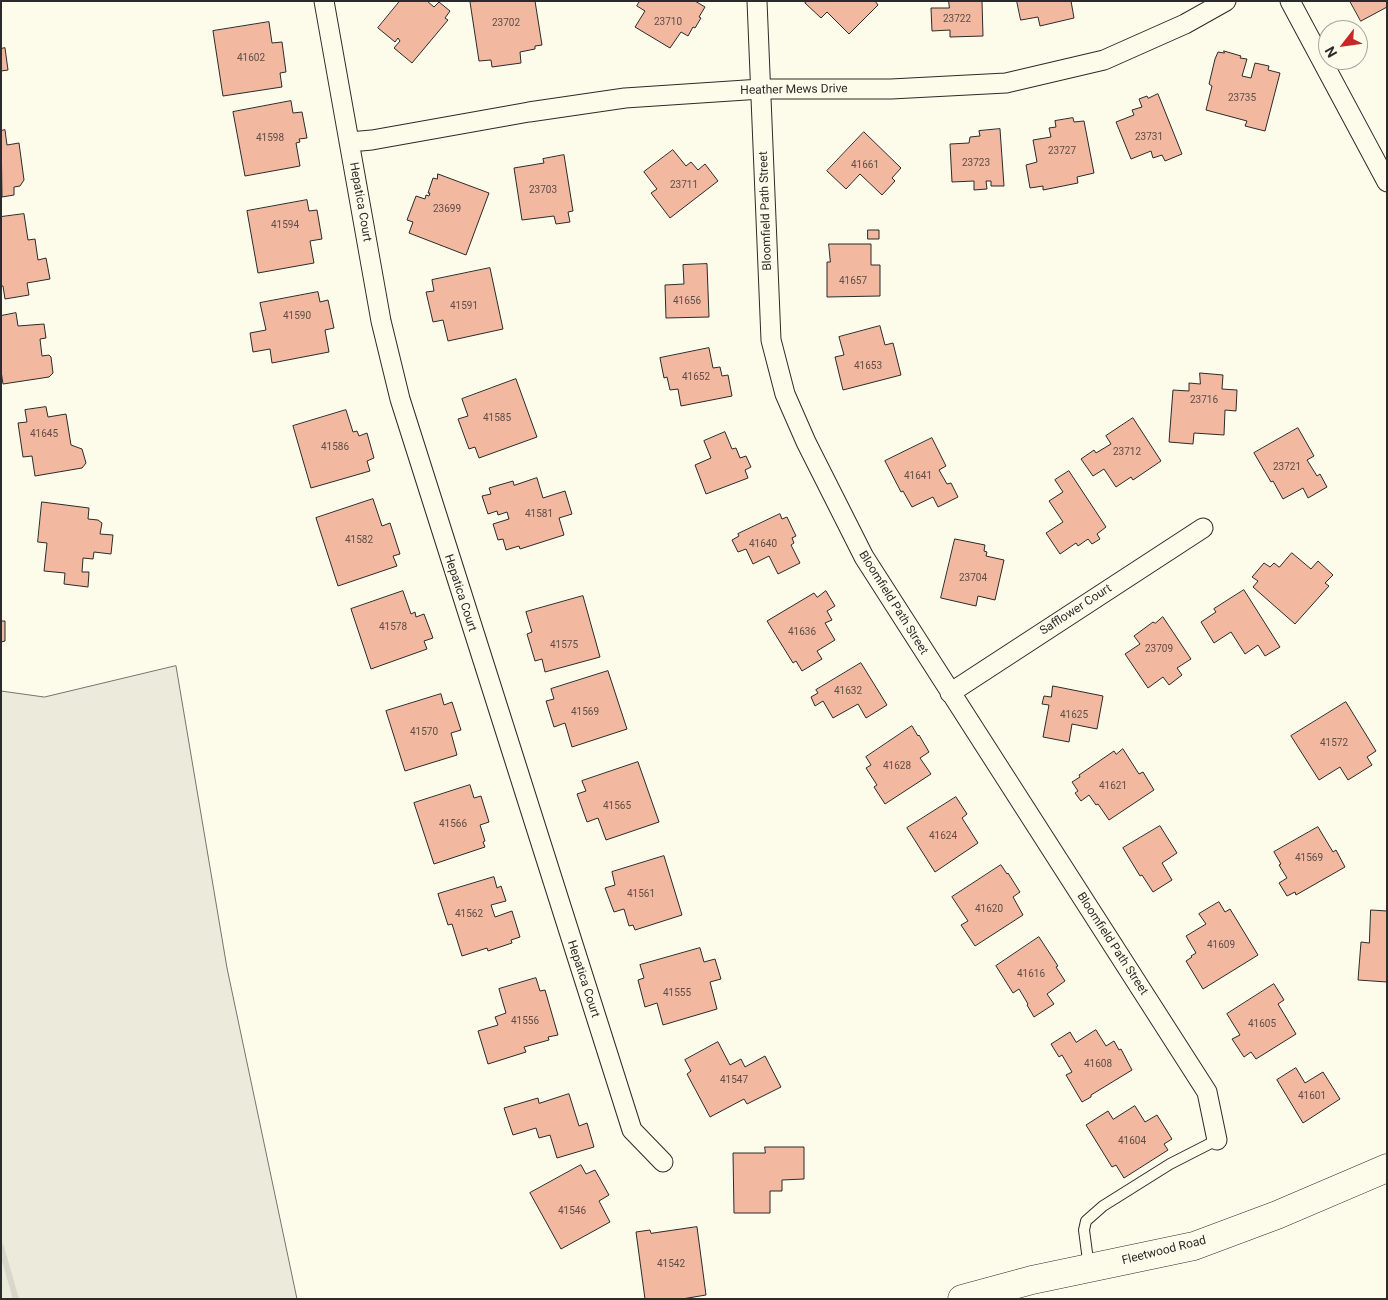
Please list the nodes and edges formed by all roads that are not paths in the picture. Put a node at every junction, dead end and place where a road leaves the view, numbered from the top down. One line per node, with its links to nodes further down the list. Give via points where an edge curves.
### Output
1 (324, 1): 6 (street, Hepatica Court)
2 (757, 1): 5 (street, Bloomfield Path Street)
3 (1226, 1): 5 (street, Heather Mews Drive, via 1185,24 1104,60 1006,84 891,89)
4 (1290, 1): 7 (street)
5 (760, 89): 6 (street, Heather Mews Drive, via 625,98); 9 (street, Bloomfield Path Street, via 771,340 785,394 864,557)
6 (349, 142): 11 (street, Hepatica Court, via 380,321 419,463 632,1130)
7 (1387, 182)
8 (1203, 528): 9 (street, Safflower Court)
9 (950, 693): 10 (street, Bloomfield Path Street, via 1208,1092)
10 (1217, 1140): 13 (lane, via 1170,1164 1103,1206 1086,1221 1084,1230)
11 (663, 1162)
12 (1387, 1168): 13 (main road, Fleetwood Road, via 1194,1246)
13 (1089, 1269): 14 (main road, Fleetwood Road)
14 (962, 1299)

